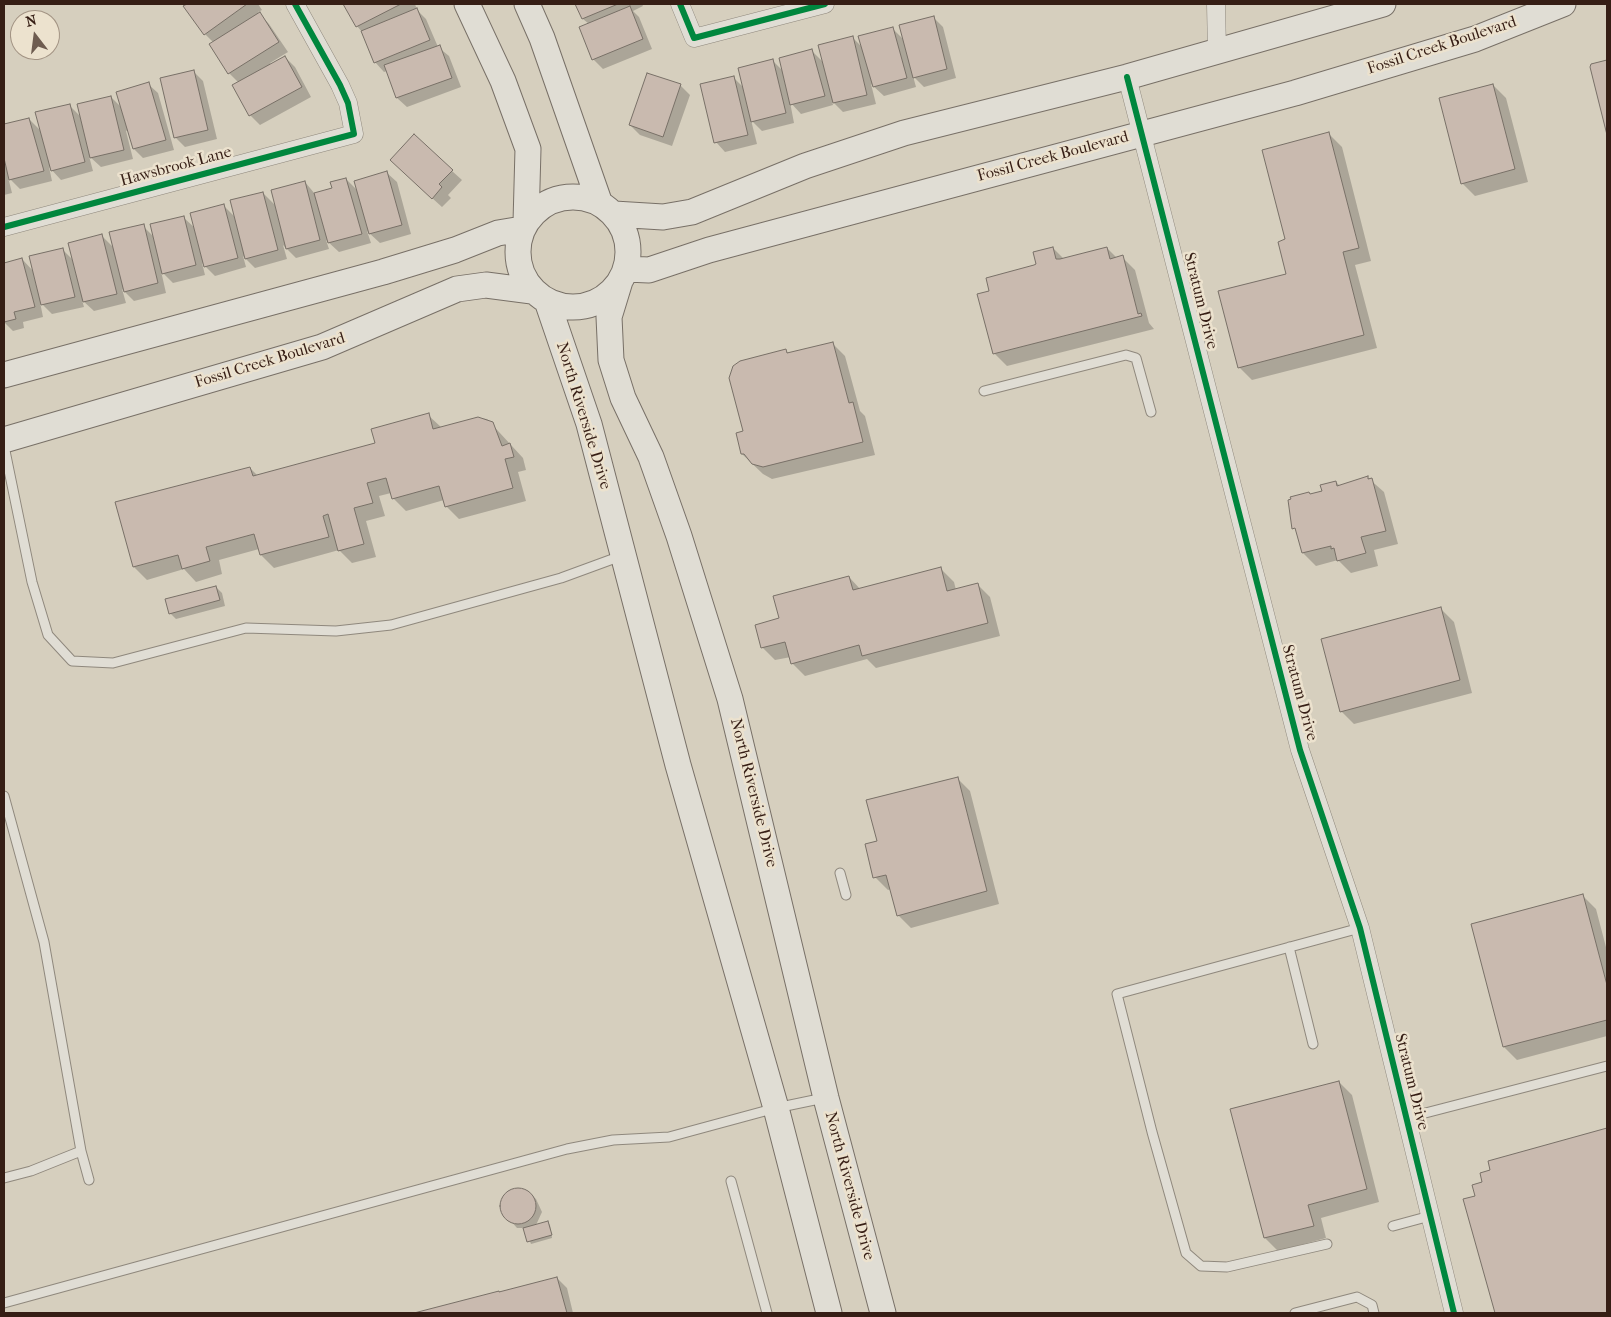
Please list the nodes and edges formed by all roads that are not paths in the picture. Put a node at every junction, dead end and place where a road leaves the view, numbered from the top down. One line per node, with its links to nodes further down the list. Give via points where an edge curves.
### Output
1 (295, 4): 14 (street, Hawsbrook Lane, via 340,84 348,103 354,134)
2 (467, 4): 13 (main road, via 503,81 528,149)
3 (527, 4): 12 (main road)
4 (680, 4): 5 (street, via 694,38)
5 (825, 4)
6 (1216, 4): 9 (street)
7 (1383, 4): 9 (main road)
8 (1563, 4): 11 (main road, Fossil Creek Boulevard, via 1430,53)
9 (1217, 51): 10 (main road)
10 (1127, 77): 11 (street, Stratum Drive); 12 (main road, via 904,133 805,166 692,212 663,217)
11 (1142, 133): 15 (main road, Fossil Creek Boulevard); 26 (street, Stratum Drive, via 1300,750)
12 (607, 209): 13 (main road, via 584,197 568,196 537,209); 15 (main road, via 622,227 627,240 628,255)
13 (524, 225): 16 (main road, via 517,255 519,268); 17 (main road, via 383,272)
14 (4, 227)
15 (623, 275): 16 (main road, via 609,294 595,303 562,307); 30 (main road, North Riverside Drive, via 609,317 611,360 623,398 651,457 680,536 730,699)
16 (540, 296): 20 (main road, Fossil Creek Boulevard, via 486,285 457,289 322,347); 22 (main road, North Riverside Drive, via 589,424)
17 (4, 375)
18 (984, 391): 19 (lane, via 1126,355 1136,358)
19 (1151, 412)
20 (4, 440)
21 (4, 446): 22 (lane, via 32,582 48,635 72,661 112,663 246,628 336,631 391,625 561,578)
22 (623, 555): 31 (main road, North Riverside Drive, via 678,765)
23 (4, 796): 33 (lane, via 44,942)
24 (840, 873): 25 (lane)
25 (846, 895)
26 (1360, 928): 27 (lane); 32 (street, Stratum Drive)
27 (1289, 947): 28 (lane); 39 (lane, via 1117,994 1186,1253 1201,1266 1227,1267)
28 (1313, 1044)
29 (1607, 1066): 32 (lane)
30 (826, 1098): 31 (lane); 43 (main road, North Riverside Drive)
31 (776, 1108): 40 (lane, via 669,1137 613,1140 567,1149); 42 (main road, North Riverside Drive)
32 (1406, 1118): 37 (street, Stratum Drive)
33 (81, 1151): 34 (lane); 35 (lane)
34 (4, 1178)
35 (89, 1180)
36 (731, 1180): 41 (lane)
37 (1430, 1216): 38 (lane); 46 (street, Stratum Drive)
38 (1393, 1226)
39 (1326, 1244)
40 (4, 1304)
41 (767, 1313)
42 (829, 1313)
43 (882, 1313)
44 (1295, 1313): 45 (lane, via 1357,1297 1372,1305)
45 (1374, 1313)
46 (1454, 1313)

